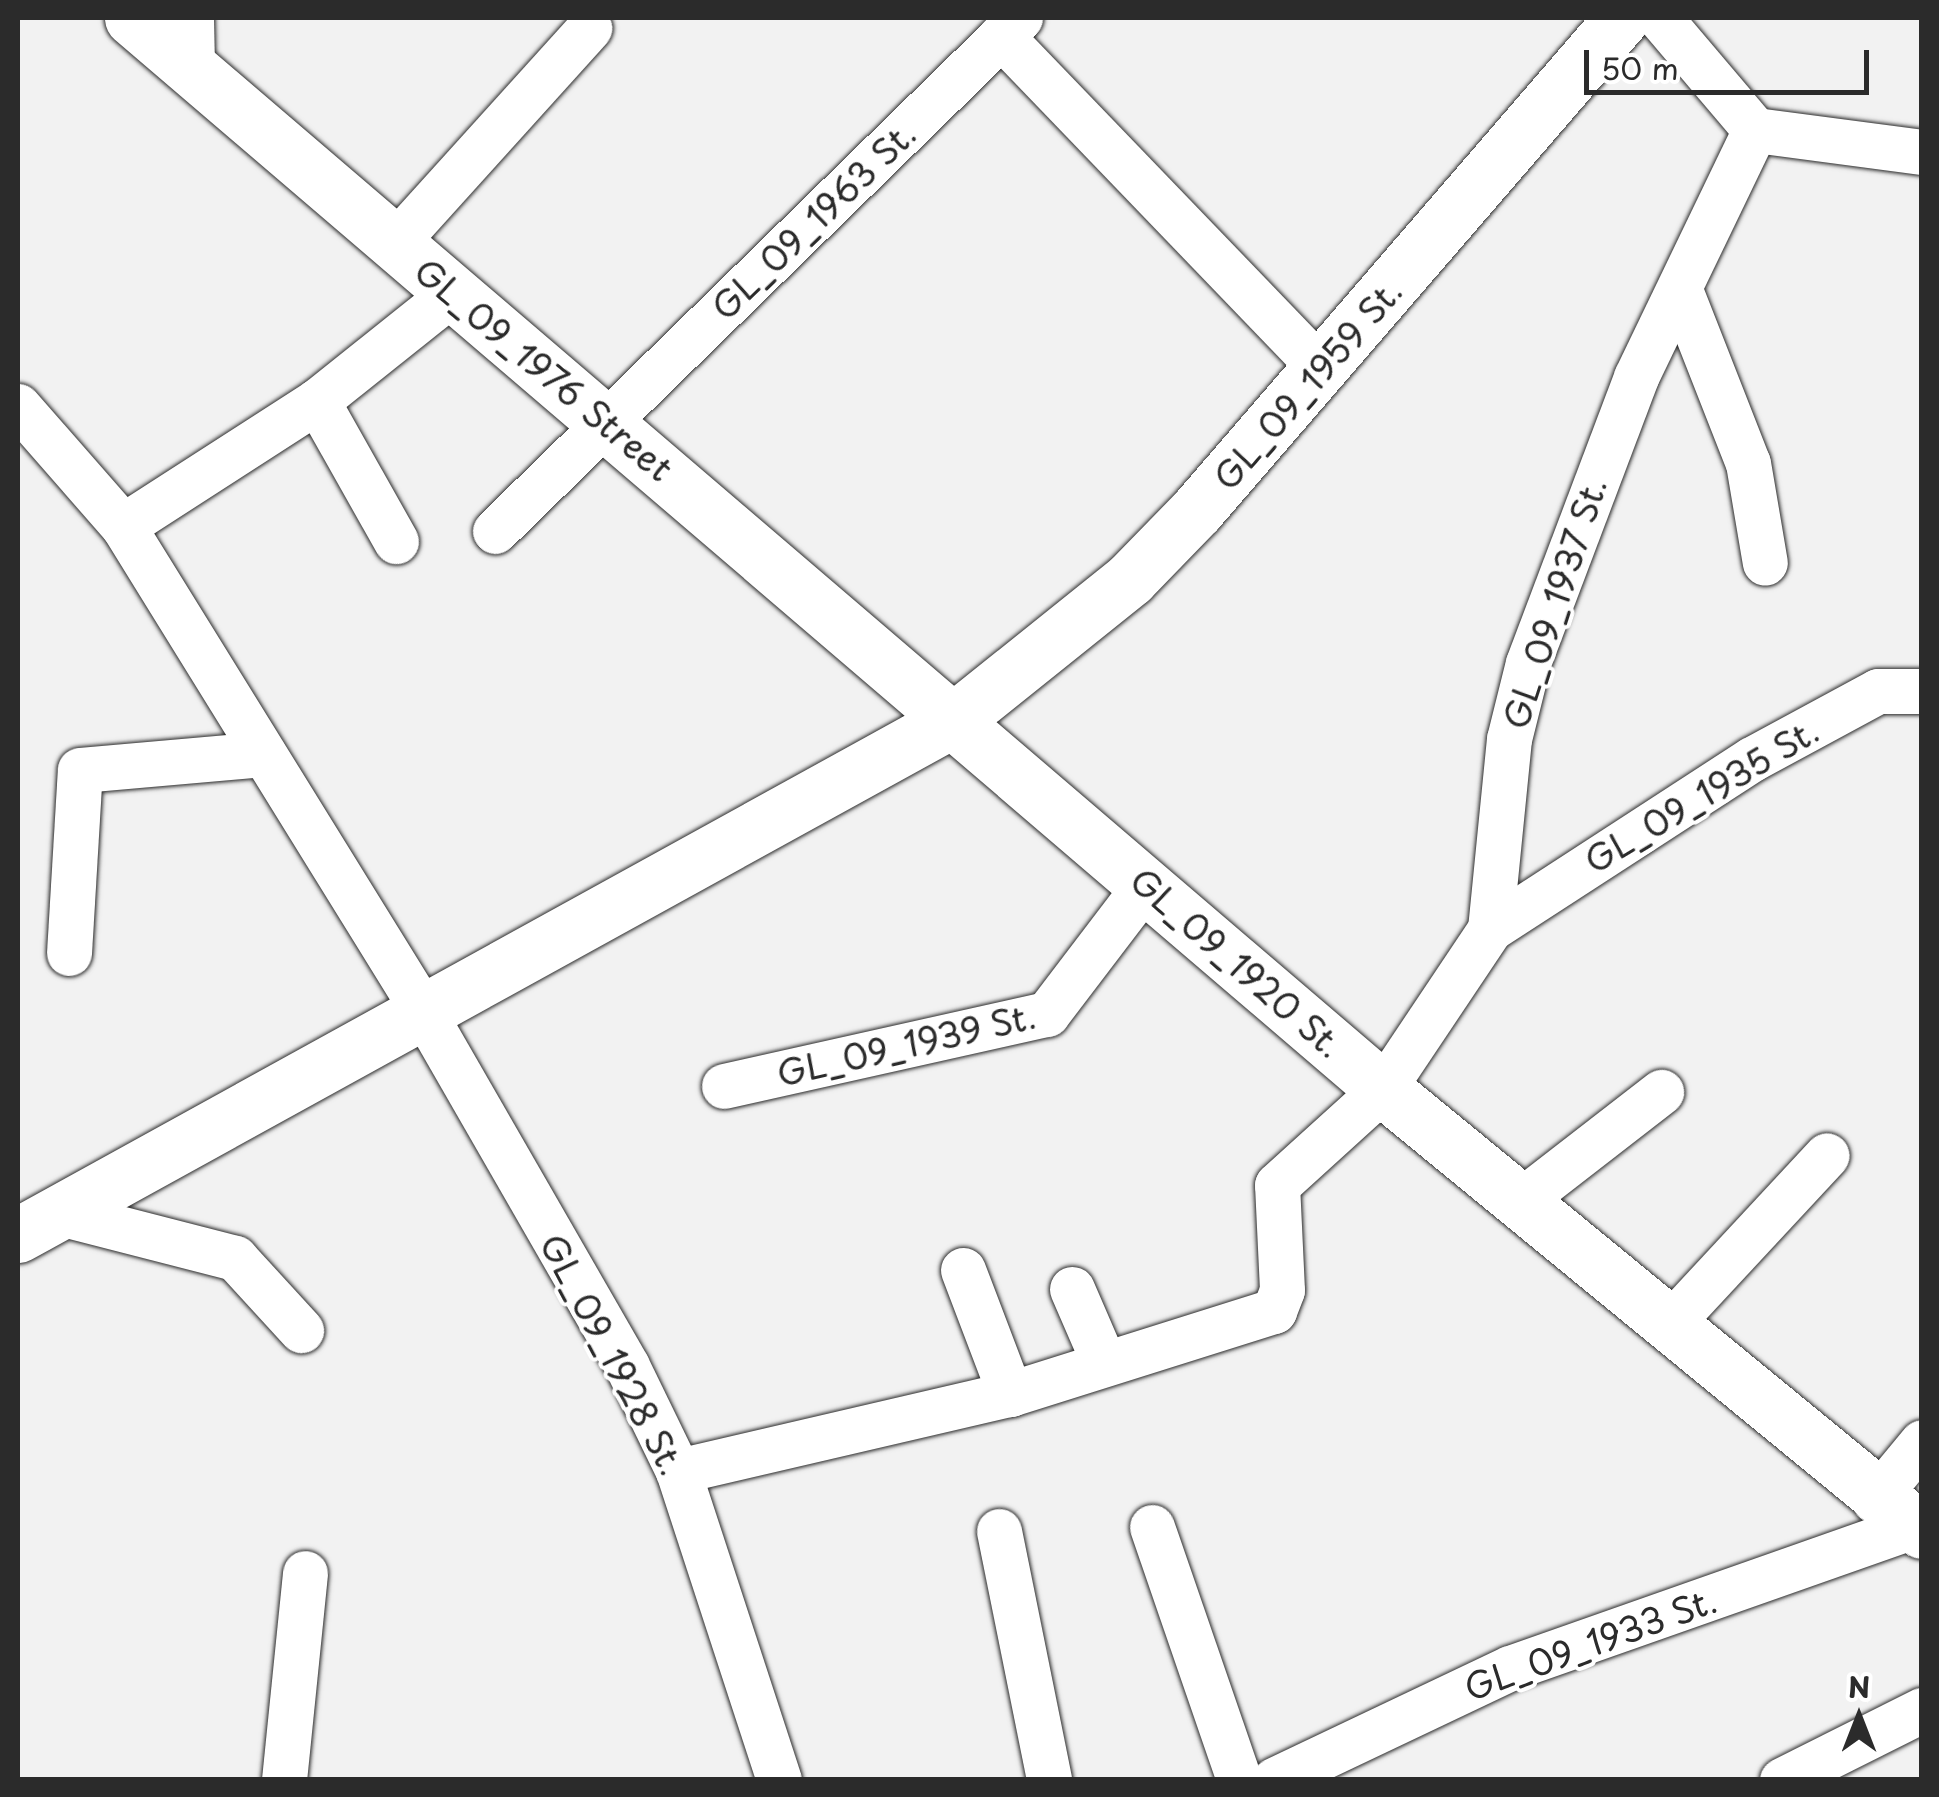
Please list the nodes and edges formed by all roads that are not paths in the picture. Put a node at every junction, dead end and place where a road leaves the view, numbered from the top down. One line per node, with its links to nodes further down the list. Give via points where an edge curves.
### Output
1 (132, 18): 6 (main road, GL_09_1976 Street)
2 (1622, 18): 12 (main road, GL_09_1959 St.)
3 (1660, 18): 7 (street)
4 (1011, 27): 12 (street); 15 (street, GL_09_1963 St.)
5 (589, 28): 9 (street)
6 (192, 41): 9 (main road, GL_09_1976 Street)
7 (1755, 130): 8 (street); 11 (street, GL_09_1937 St.)
8 (1922, 152)
9 (395, 243): 10 (main road, GL_09_1976 Street)
10 (455, 291): 13 (street); 15 (main road, GL_09_1976 Street)
11 (1682, 294): 19 (street, via 1748,462); 24 (street, GL_09_1937 St., via 1615,426 1528,663 1509,740)
12 (1322, 369): 21 (main road, GL_09_1959 St., via 1130,579)
13 (316, 401): 16 (street); 18 (street)
14 (18, 406): 16 (street, GL_09_1928 St.)
15 (606, 423): 17 (street, GL_09_1963 St.); 21 (main road, GL_09_1976 Street)
16 (123, 526): 22 (street, GL_09_1928 St.)
17 (495, 530)
18 (396, 540)
19 (1764, 563)
20 (1922, 691): 24 (street, GL_09_1935 St., via 1878,691 1752,759)
21 (958, 718): 23 (main road, GL_09_1920 St.); 26 (main road, GL_09_1959 St.)
22 (263, 754): 25 (street, via 80,770); 26 (street, GL_09_1928 St.)
23 (1146, 884): 27 (street, GL_09_1939 St., via 1046,1014); 28 (main road, GL_09_1920 St.)
24 (1490, 929): 28 (street)
25 (69, 953)
26 (420, 1006): 32 (main road, GL_09_1959 St.); 40 (street, GL_09_1928 St.)
27 (724, 1086)
28 (1383, 1089): 31 (main road, GL_09_1920 St.); 37 (street, via 1277,1185 1282,1290 1274,1312)
29 (1661, 1092): 31 (street)
30 (1827, 1156): 35 (street)
31 (1522, 1200): 35 (main road, GL_09_1920 St.)
32 (37, 1223): 36 (street, via 234,1258)
33 (963, 1270): 38 (street)
34 (1072, 1289): 37 (street)
35 (1668, 1326): 41 (main road, GL_09_1920 St.)
36 (301, 1330)
37 (1104, 1363): 38 (street)
38 (1010, 1394): 40 (street)
39 (1922, 1442): 41 (street)
40 (678, 1471): 47 (street, GL_09_1928 St.)
41 (1903, 1519): 50 (street, GL_09_1933 St., via 1510,1668)
42 (1152, 1527): 49 (street)
43 (999, 1531): 48 (street)
44 (305, 1572): 46 (street)
45 (1922, 1710): 51 (street)
46 (284, 1780)
47 (778, 1780)
48 (1050, 1780)
49 (1239, 1780)
50 (1274, 1780)
51 (1782, 1780)

